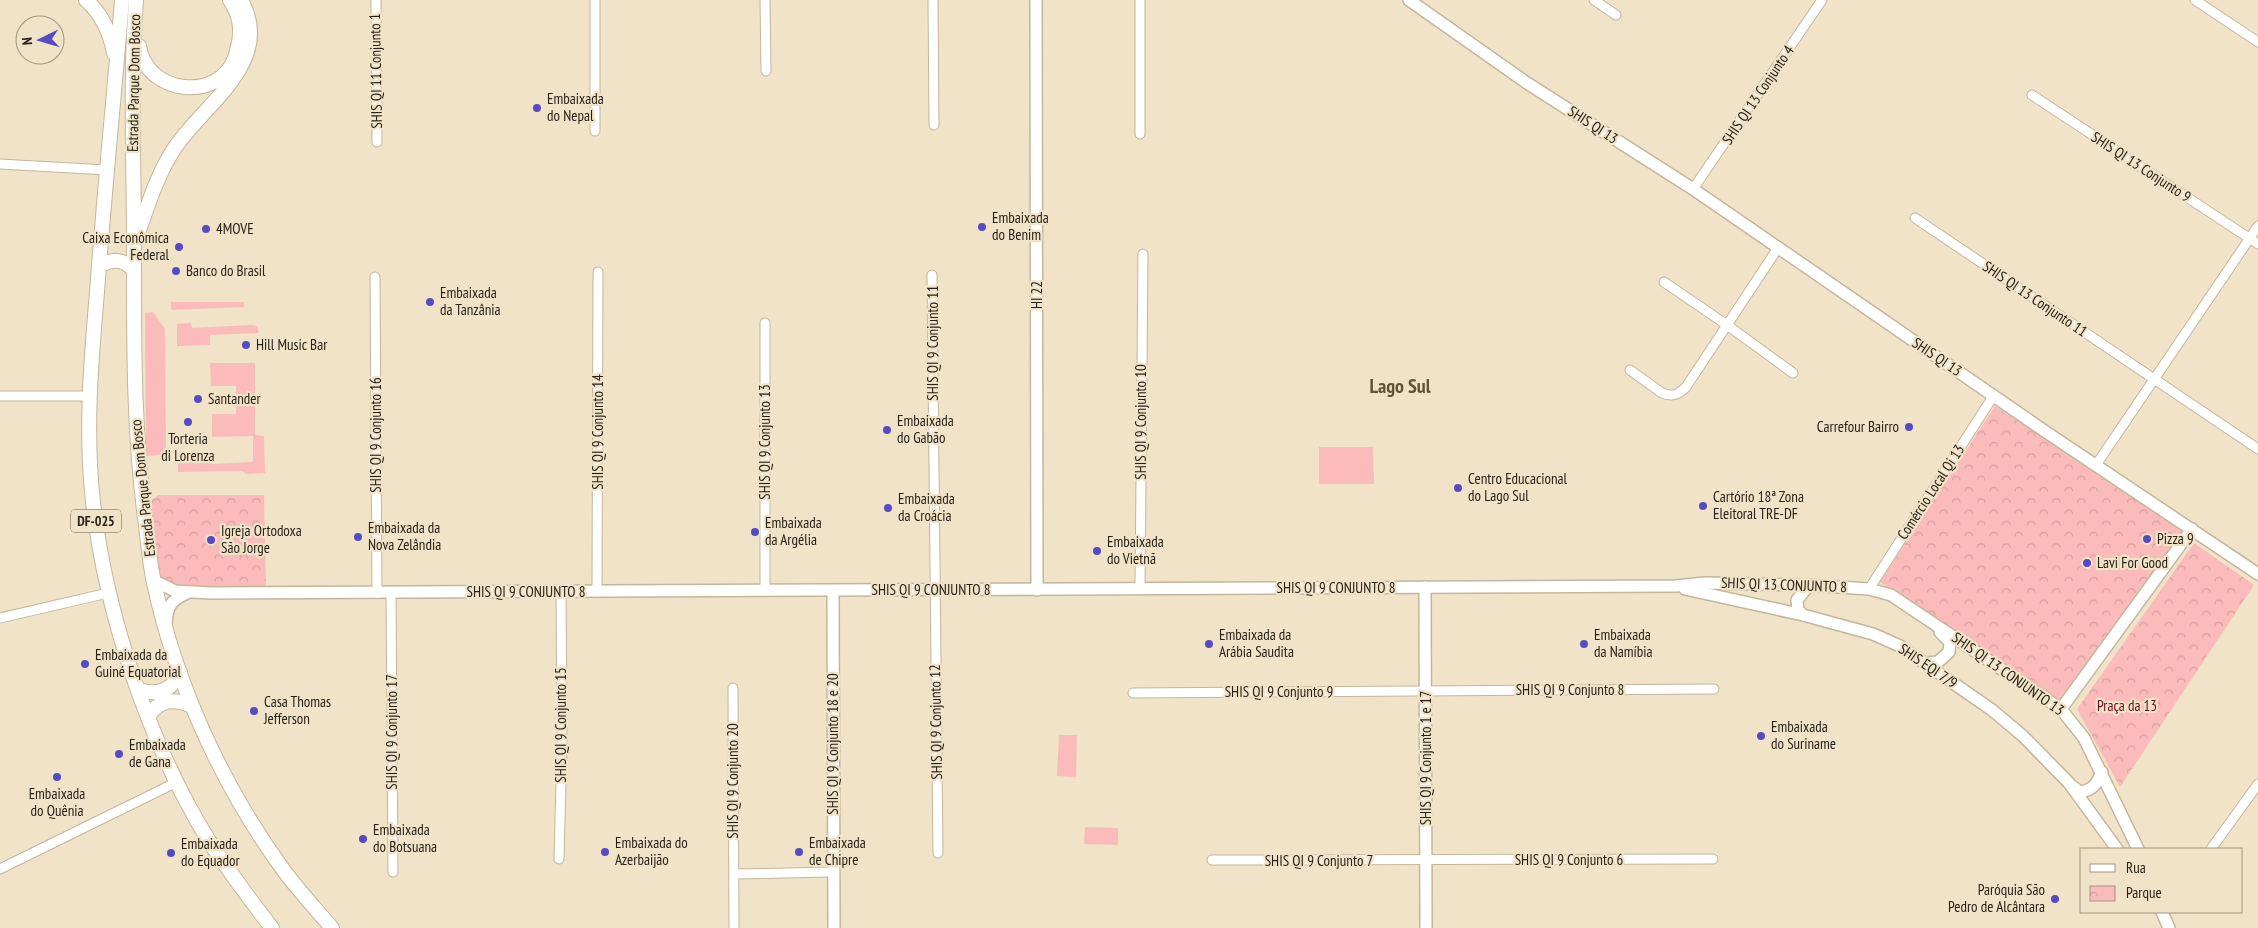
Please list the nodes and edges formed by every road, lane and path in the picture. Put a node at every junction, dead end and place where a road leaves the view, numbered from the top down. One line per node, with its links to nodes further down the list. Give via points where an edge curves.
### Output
1 (86, 0): 20 (main road, via 96,10 109,34)
2 (122, 0): 20 (main road, Estrada Parque Dom Bosco / DF-025)
3 (136, 0): 17 (main road, Estrada Parque Dom Bosco / DF-025)
4 (230, 0): 17 (main road, via 238,12 241,31 235,59 219,77 186,89 154,76 140,58)
5 (241, 0): 33 (main road, via 250,27 250,42 242,64 231,83 172,151 154,188)
6 (376, 0): 25 (street, SHIS QI 11 Conjunto 1)
7 (595, 0): 23 (street)
8 (765, 0): 19 (street)
9 (933, 0): 22 (street)
10 (1036, 0): 61 (street, HI 22)
11 (1140, 0): 24 (street)
12 (1409, 0): 28 (street, SHIS QI 13, via 1527,83)
13 (1594, 0): 16 (street)
14 (1822, 0): 28 (street, SHIS QI 13 Conjunto 4)
15 (2195, 0): 18 (street)
16 (1616, 15)
17 (135, 20): 33 (main road, Estrada Parque Dom Bosco / DF-025)
18 (2258, 42)
19 (766, 71)
20 (116, 73): 27 (main road, Estrada Parque Dom Bosco / DF-025)
21 (2032, 95): 31 (street, SHIS QI 13 Conjunto 9)
22 (934, 125)
23 (595, 131)
24 (1140, 134)
25 (377, 142)
26 (0, 164): 27 (street)
27 (107, 170): 36 (main road, Estrada Parque Dom Bosco / DF-025)
28 (1693, 189): 34 (street, SHIS QI 13)
29 (1915, 218): 46 (street, SHIS QI 13 Conjunto 11)
30 (2258, 226): 31 (street)
31 (2250, 239): 32 (street, SHIS QI 13 Conjunto 9); 46 (street)
32 (2258, 244)
33 (134, 247): 37 (main road, Estrada Parque Dom Bosco / DF-025)
34 (1778, 248): 43 (street); 49 (street, SHIS QI 13)
35 (1143, 254): 58 (street, SHIS QI 9 Conjunto 10)
36 (98, 266): 37 (main road, via 121,260); 48 (main road, Estrada Parque Dom Bosco / DF-025)
37 (134, 270): 54 (main road, Estrada Parque Dom Bosco / DF-025, via 138,460)
38 (598, 272): 66 (street, SHIS QI 9 Conjunto 14)
39 (932, 275): 60 (street, SHIS QI 9 Conjunto 11)
40 (376, 277): 68 (street, SHIS QI 9 Conjunto 16)
41 (1664, 282): 43 (street)
42 (765, 323): 62 (street, SHIS QI 9 Conjunto 13)
43 (1728, 325): 44 (street, via 1680,393 1668,396); 45 (street)
44 (1630, 370)
45 (1793, 373)
46 (2155, 379): 50 (street, SHIS QI 13 Conjunto 11); 51 (street)
47 (0, 396): 48 (street)
48 (89, 396): 69 (main road, Estrada Parque Dom Bosco / DF-025, via 93,501)
49 (1994, 396): 51 (street, SHIS QI 13); 59 (street, Comércio Local Qi 13)
50 (2258, 449)
51 (2096, 465): 52 (street, SHIS QI 13)
52 (2192, 529): 53 (street, SHIS QI 13); 82 (street)
53 (2258, 574)
54 (153, 580): 67 (street, SHIS QI 9 CONJUNTO 8, via 166,588); 73 (main road, Estrada Parque Dom Bosco / DF-025)
55 (1809, 585): 56 (street, SHIS QI 13 CONJUNTO 8, via 1704,583); 59 (street, SHIS QI 13 CONJUNTO 8); 70 (street, via 1797,600)
56 (1676, 586): 57 (street, SHIS QI 9 CONJUNTO 8); 70 (street, SHIS EQI 7/9)
57 (1426, 587): 58 (street, SHIS QI 9 CONJUNTO 8); 79 (street, SHIS QI 9 Conjunto 1 e 17)
58 (1140, 589): 61 (street, SHIS QI 9 CONJUNTO 8)
59 (1869, 589): 71 (street, SHIS QI 13 CONJUNTO 8, via 1891,595)
60 (935, 590): 61 (street, SHIS QI 9 CONJUNTO 8); 63 (street, SHIS QI 9 CONJUNTO 8); 91 (street, SHIS QI 9 Conjunto 12)
61 (1037, 590)
62 (765, 591): 63 (street, SHIS QI 9 CONJUNTO 8); 66 (street, SHIS QI 9 CONJUNTO 8)
63 (833, 591): 98 (street, SHIS QI 9 Conjunto 18 e 20)
64 (391, 592): 65 (street, SHIS QI 9 CONJUNTO 8); 68 (street, SHIS QI 9 CONJUNTO 8); 97 (street, SHIS QI 9 Conjunto 17)
65 (561, 592): 66 (street, SHIS QI 9 CONJUNTO 8); 92 (street, SHIS QI 9 Conjunto 15)
66 (597, 592)
67 (187, 593): 68 (street, SHIS QI 9 CONJUNTO 8); 73 (street, via 170,603)
68 (377, 593)
69 (108, 594): 72 (street); 78 (main road, Estrada Parque Dom Bosco / DF-025)
70 (1802, 615): 74 (street, SHIS EQI 7/9, via 1873,634)
71 (1923, 615): 74 (street, via 1950,642 1949,652 1943,659); 82 (street, SHIS QI 13 CONJUNTO 13)
72 (0, 618)
73 (165, 628): 75 (main road, Estrada Parque Dom Bosco / DF-025)
74 (1926, 663): 86 (street, SHIS EQI 7/9, via 2024,736)
75 (180, 672): 78 (main road, via 174,685 165,690 155,693); 81 (main road, Estrada Parque Dom Bosco / DF-025)
76 (733, 688): 99 (street, SHIS QI 9 Conjunto 20)
77 (1714, 689): 79 (street, SHIS QI 9 Conjunto 8)
78 (139, 690): 83 (main road, Estrada Parque Dom Bosco / DF-025)
79 (1426, 691): 80 (street, SHIS QI 9 Conjunto 9); 95 (street, SHIS QI 9 Conjunto 1 e 17)
80 (1133, 693)
81 (192, 706): 83 (main road, via 174,700 165,702); 102 (main road, Estrada Parque Dom Bosco / DF-025, via 247,815 283,869)
82 (2061, 709): 84 (street, SHIS QI 13 CONJUNTO 13, via 2084,738)
83 (148, 717): 85 (main road, Estrada Parque Dom Bosco / DF-025)
84 (2102, 772): 86 (street, via 2097,784 2087,791 2080,792); 89 (street, SHIS QI 13 CONJUNTO 13)
85 (177, 782): 96 (street); 101 (main road, Estrada Parque Dom Bosco / DF-025, via 208,839)
86 (2069, 783): 88 (street, SHIS EQI 7/9)
87 (2258, 784): 90 (street)
88 (2116, 848)
89 (2138, 848)
90 (2212, 848)
91 (938, 853)
92 (559, 858)
93 (1713, 859): 95 (street, SHIS QI 9 Conjunto 6)
94 (1212, 860): 95 (street, SHIS QI 9 Conjunto 7)
95 (1426, 861): 105 (street, SHIS QI 9 Conjunto 1 e 17)
96 (0, 869)
97 (392, 872)
98 (833, 872): 99 (street); 104 (street, SHIS QI 9 Conjunto 18 e 20)
99 (734, 874): 103 (street, SHIS QI 9 Conjunto 20)
100 (2162, 913): 106 (street)
101 (272, 928)
102 (332, 928)
103 (734, 928)
104 (834, 928)
105 (1426, 928)
106 (2169, 928)

